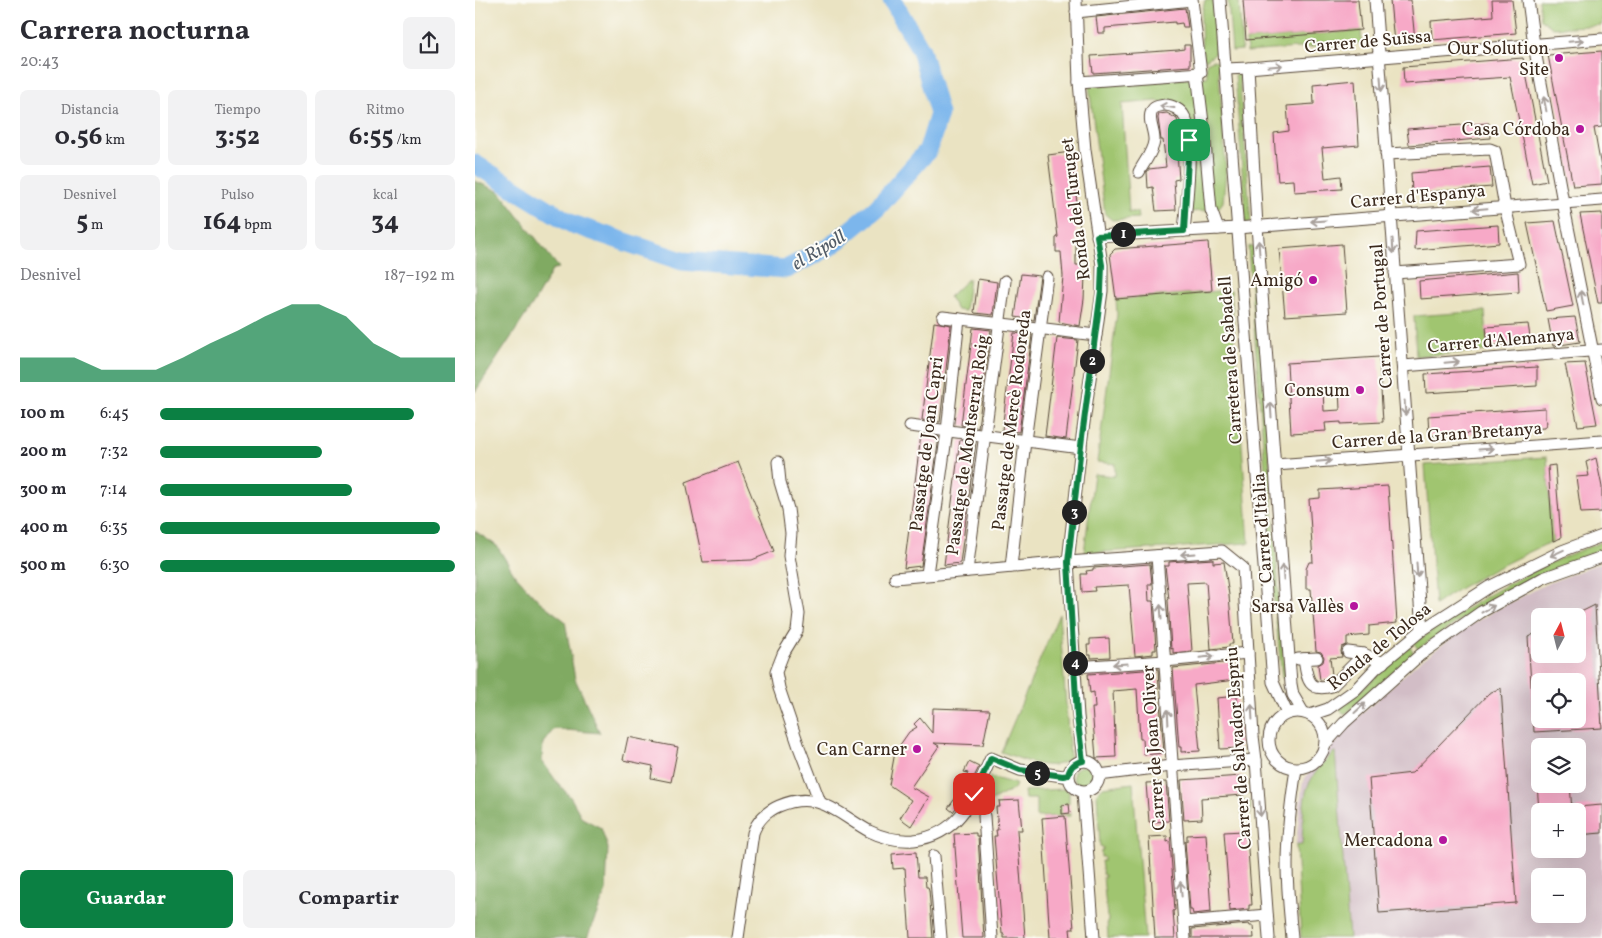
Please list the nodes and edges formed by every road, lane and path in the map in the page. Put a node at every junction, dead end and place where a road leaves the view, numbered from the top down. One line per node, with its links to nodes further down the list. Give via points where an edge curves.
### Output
1 (1192, 0): 5 (street); 11 (street)
2 (1220, 0): 10 (street, Carretera de Sabadell)
3 (1375, 0): 8 (street, Carrer de Portugal)
4 (1528, 0): 7 (street)
5 (1076, 6): 12 (street, Ronda del Turuget)
6 (1602, 39): 7 (street, Carrer de Suïssa, one-way to 6)
7 (1534, 45): 8 (street, Carrer de Suïssa); 18 (street, one-way to 7)
8 (1379, 58): 9 (street, Carrer de Suïssa, one-way to 8); 15 (street, Carrer de Portugal, one-way to 15)
9 (1248, 68): 10 (street, Carrer de Suïssa); 21 (street, Carrer d'Itàlia)
10 (1226, 69): 22 (street, Carretera de Sabadell)
11 (1199, 73): 12 (street); 13 (street)
12 (1079, 82): 25 (street, Ronda del Turuget)
13 (1204, 131): 14 (street, via 1198,140); 23 (street, via 1211,210)
14 (1191, 139)
15 (1386, 154): 19 (street, via 1495,151); 20 (street, Carrer de Portugal)
16 (1139, 172): 24 (street, one-way to 16, via 1189,140 1185,117 1177,109 1168,105 1152,110 1153,148)
17 (1602, 200): 18 (street, Carrer d'Espanya)
18 (1563, 202): 19 (street, Carrer d'Espanya); 34 (street, one-way to 18)
19 (1505, 207): 20 (street, Carrer d'Espanya, one-way to 20); 26 (street, via 1519,264)
20 (1391, 216): 21 (street, Carrer d'Espanya, one-way to 21); 26 (street, Carrer de Portugal, one-way to 26)
21 (1257, 226): 22 (street, Carrer d'Espanya); 45 (street, Carrer d'Itàlia, one-way to 21)
22 (1237, 228): 23 (street, Carrer d'Espanya); 64 (street, Carretera de Sabadell, via 1273,682)
23 (1218, 229): 24 (street, Carrer d'Espanya)
24 (1184, 231): 25 (street, Carrer d'Espanya)
25 (1097, 236): 33 (street, Ronda del Turuget, via 1102,265)
26 (1395, 273): 35 (street, Carrer de Portugal)
27 (1047, 277): 32 (street, Passatge de Mercè Rodoreda)
28 (1005, 281): 31 (street, Passatge de Montserrat Roig)
29 (943, 317): 30 (street)
30 (959, 319): 31 (street); 38 (street, Passatge de Joan Capri)
31 (1001, 324): 32 (street); 39 (street, Passatge de Montserrat Roig)
32 (1041, 328): 33 (street); 40 (street, Passatge de Mercè Rodoreda)
33 (1096, 335): 42 (street, Ronda del Turuget)
34 (1597, 350): 35 (street, Carrer d'Alemanya, one-way to 34); 36 (street)
35 (1403, 366): 43 (street, Carrer de Portugal, one-way to 43)
36 (1602, 398)
37 (910, 426): 38 (street)
38 (947, 431): 39 (street); 52 (street, Passatge de Joan Capri)
39 (985, 436): 40 (street); 51 (street, Passatge de Montserrat Roig)
40 (1025, 441): 42 (street); 50 (street, Passatge de Mercè Rodoreda)
41 (1602, 441): 43 (street, Carrer de la Gran Bretanya, one-way to 41)
42 (1081, 448): 49 (street, Ronda del Turuget)
43 (1408, 454): 45 (street, Carrer de la Gran Bretanya, one-way to 43); 54 (street, Carrer de Portugal, one-way to 54)
44 (778, 462): 74 (street, via 788,508 789,556 799,614 797,631 777,672 779,688)
45 (1275, 465): 60 (street, Carrer d'Itàlia, one-way to 45)
46 (1602, 536): 54 (street, Ronda de Tolosa, one-way to 54, via 1562,551 1489,587)
47 (1157, 556): 49 (street); 56 (street, Carrer de Salvador Espriu, one-way to 47, via 1243,568 1222,551); 61 (street, Carrer de Joan Oliver, one-way to 47)
48 (1602, 557): 66 (street, Ronda de Tolosa, one-way to 48, via 1420,655 1481,612 1543,578)
49 (1068, 562): 50 (street); 63 (street, Ronda del Turuget)
50 (1011, 567): 51 (street)
51 (967, 571): 52 (street)
52 (927, 574): 53 (street)
53 (895, 578)
54 (1422, 630): 62 (street, Ronda de Tolosa)
55 (1348, 652): 57 (street)
56 (1248, 653): 61 (street, one-way to 56); 67 (street, Carrer de Salvador Espriu, one-way to 56)
57 (1363, 654): 59 (street, via 1332,686 1326,688 1312,685); 62 (street)
58 (1317, 658): 59 (street)
59 (1304, 659): 60 (street)
60 (1289, 660): 65 (street, Carrer d'Itàlia, via 1293,695)
61 (1165, 661): 63 (street, one-way to 63); 69 (street, Carrer de Joan Oliver, one-way to 61)
62 (1383, 663): 65 (street, Ronda de Tolosa, via 1355,690 1328,709)
63 (1075, 667): 68 (street, Ronda del Turuget)
64 (1287, 713): 65 (street); 70 (street, via 1274,724 1269,742 1276,759)
65 (1307, 713): 66 (street, via 1322,725)
66 (1326, 743): 70 (street, via 1318,760)
67 (1256, 760): 69 (street); 77 (street, Carrer de Salvador Espriu, one-way to 77)
68 (1083, 761): 71 (street, via 1071,767); 72 (street, via 1092,763)
69 (1171, 766): 72 (street); 78 (street, Carrer de Joan Oliver, one-way to 69)
70 (1296, 769): 85 (street, via 1287,842)
71 (1068, 775): 73 (street, via 1071,784); 74 (street, via 1020,770 991,758 974,794 956,821 947,829 917,839 899,840 870,832)
72 (1099, 775): 73 (street, via 1093,788)
73 (1083, 792): 82 (street)
74 (820, 802): 79 (street, via 783,804 770,811 755,826)
75 (984, 816): 81 (street)
76 (934, 856): 80 (street)
77 (1267, 915): 78 (street); 84 (street, Carrer de Salvador Espriu)
78 (1184, 922): 83 (street, Carrer de Joan Oliver)
79 (738, 938)
80 (941, 938)
81 (992, 938)
82 (1094, 938)
83 (1185, 938)
84 (1269, 938)
85 (1292, 938)

